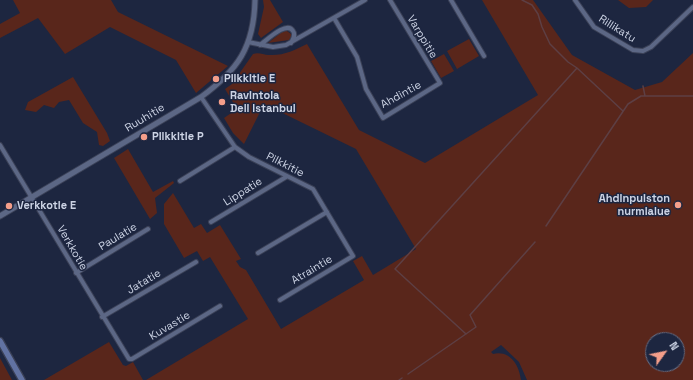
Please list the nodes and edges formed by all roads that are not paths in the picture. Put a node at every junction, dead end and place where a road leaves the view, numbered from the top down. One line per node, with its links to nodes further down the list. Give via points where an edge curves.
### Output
1 (255, 0): 8 (street, Ruuhitie, via 255,15)
2 (365, 0): 7 (street)
3 (390, 0): 12 (street, Varppitie)
4 (451, 0): 11 (street)
5 (575, 0): 6 (street, Rillikatu, via 594,27 634,50 643,52)
6 (693, 7)
7 (334, 18): 9 (street); 12 (street, Ahdintie, via 357,57 366,89 383,118)
8 (248, 42): 10 (street); 13 (street, Ruuhitie, via 229,74)
9 (291, 43): 10 (street, via 272,47); 10 (street, via 294,31 286,27)
10 (260, 45)
11 (484, 56)
12 (440, 83)
13 (201, 96): 15 (street, Pilkkitie); 18 (street, Ruuhitie)
14 (0, 145): 18 (street, Verkkotie)
15 (235, 147): 16 (street, Pilkkitie); 17 (street)
16 (286, 176): 19 (street, Pilkkitie, via 313,189); 21 (street, Lippatie)
17 (180, 181)
18 (32, 198): 20 (street, Ruuhitie); 26 (street, Verkkotie)
19 (327, 212): 23 (street); 24 (street, Pilkkitie)
20 (0, 216)
21 (211, 222)
22 (148, 229): 26 (street, Paulatie)
23 (258, 253)
24 (353, 256): 27 (street, Atraintie)
25 (196, 262): 29 (street, Jatatie)
26 (76, 273): 29 (street, Verkkotie)
27 (280, 300)
28 (220, 306): 31 (street, Kuvastie)
29 (102, 317): 31 (street, Verkkotie)
30 (0, 341): 32 (main road)
31 (129, 359)
32 (22, 380)

